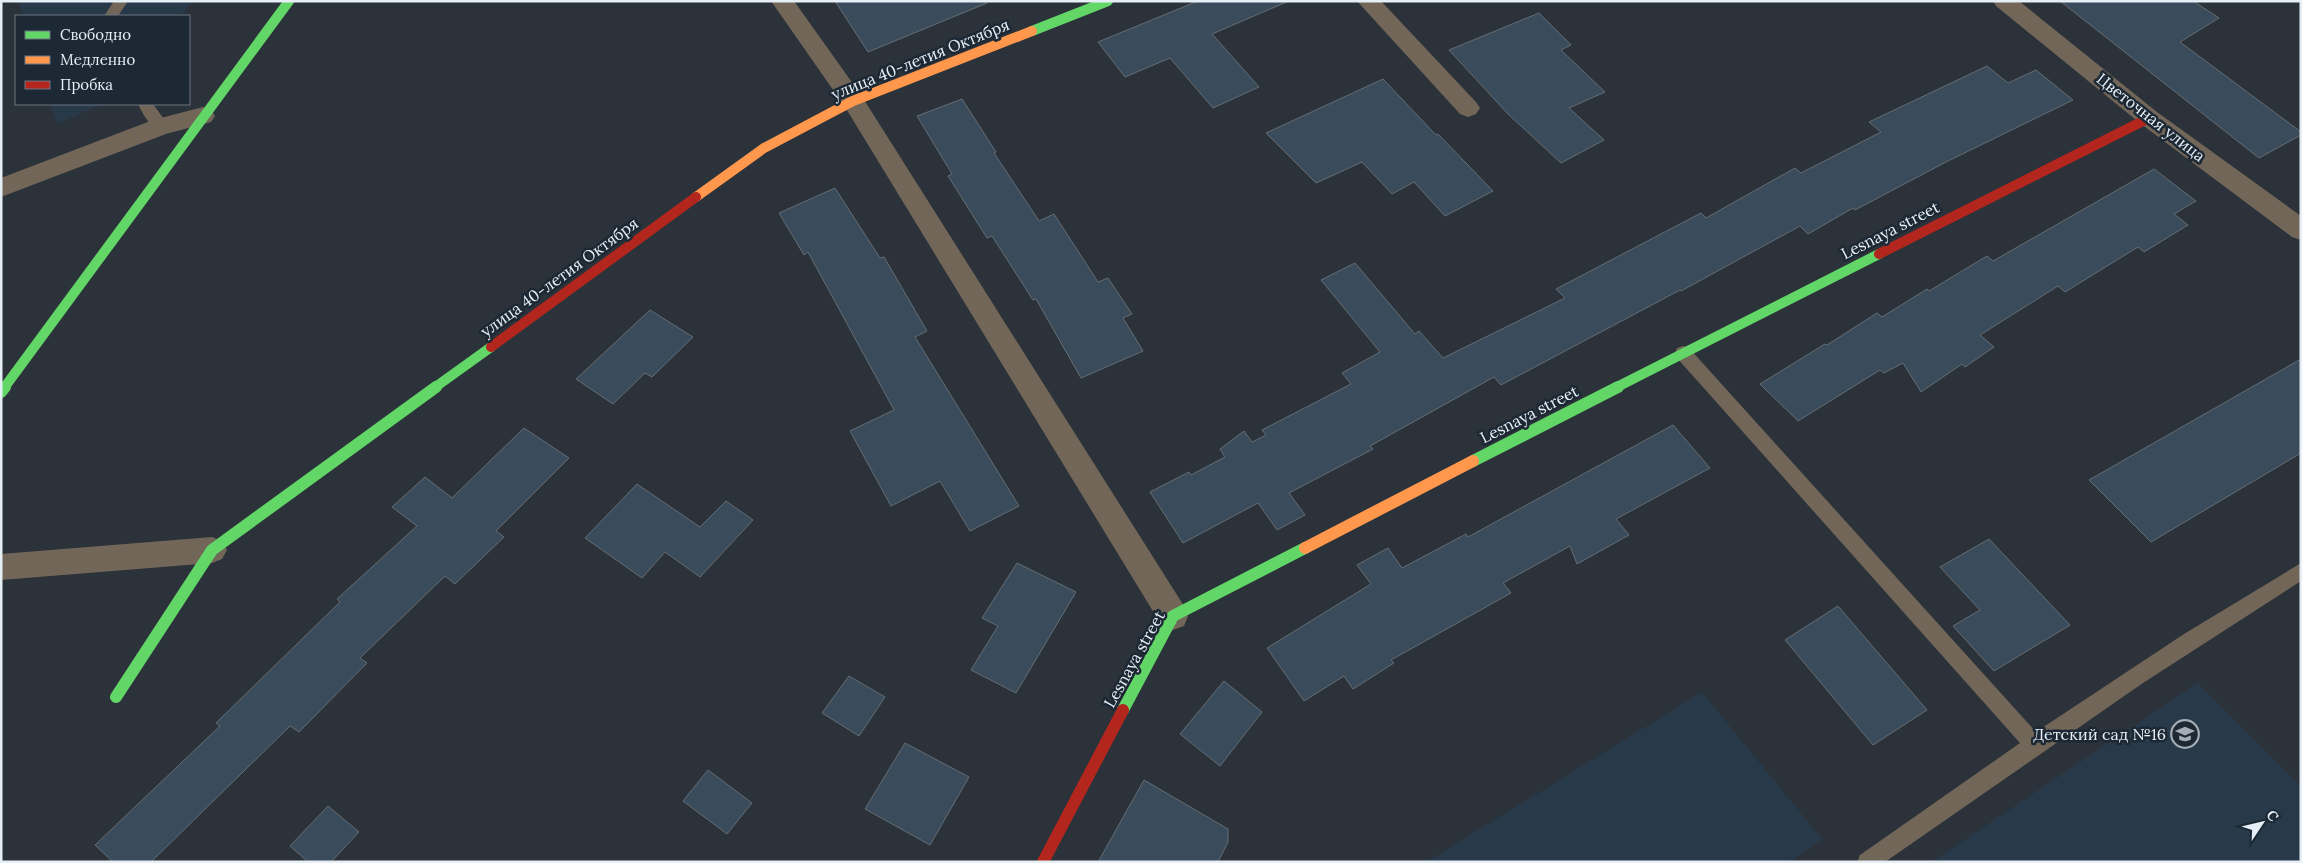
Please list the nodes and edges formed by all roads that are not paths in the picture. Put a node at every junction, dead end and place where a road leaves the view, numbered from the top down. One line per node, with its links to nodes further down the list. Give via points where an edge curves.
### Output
1 (121, 1): 7 (lane)
2 (290, 1): 11 (street)
3 (782, 1): 8 (street)
4 (1108, 1): 8 (street, улица 40-летия Октября)
5 (1368, 1): 10 (street)
6 (2004, 1): 12 (street, Цветочная улица)
7 (112, 15)
8 (852, 101): 18 (street, улица 40-летия Октября, via 764,148); 21 (street)
9 (146, 105): 13 (lane)
10 (1468, 108)
11 (203, 116): 13 (street); 17 (street)
12 (2149, 118): 15 (street, Цветочная улица); 16 (street, Lesnaya street)
13 (161, 126): 14 (street)
14 (1, 188)
15 (2301, 230)
16 (1683, 353): 21 (street, Lesnaya street); 23 (lane)
17 (1, 392)
18 (212, 550): 19 (street); 22 (street, улица 40-летия Октября)
19 (1, 566)
20 (2301, 571): 23 (lane, via 2198,634)
21 (1173, 616): 24 (street, Lesnaya street)
22 (116, 697)
23 (2034, 744): 25 (lane)
24 (1044, 862)
25 (1867, 862)

